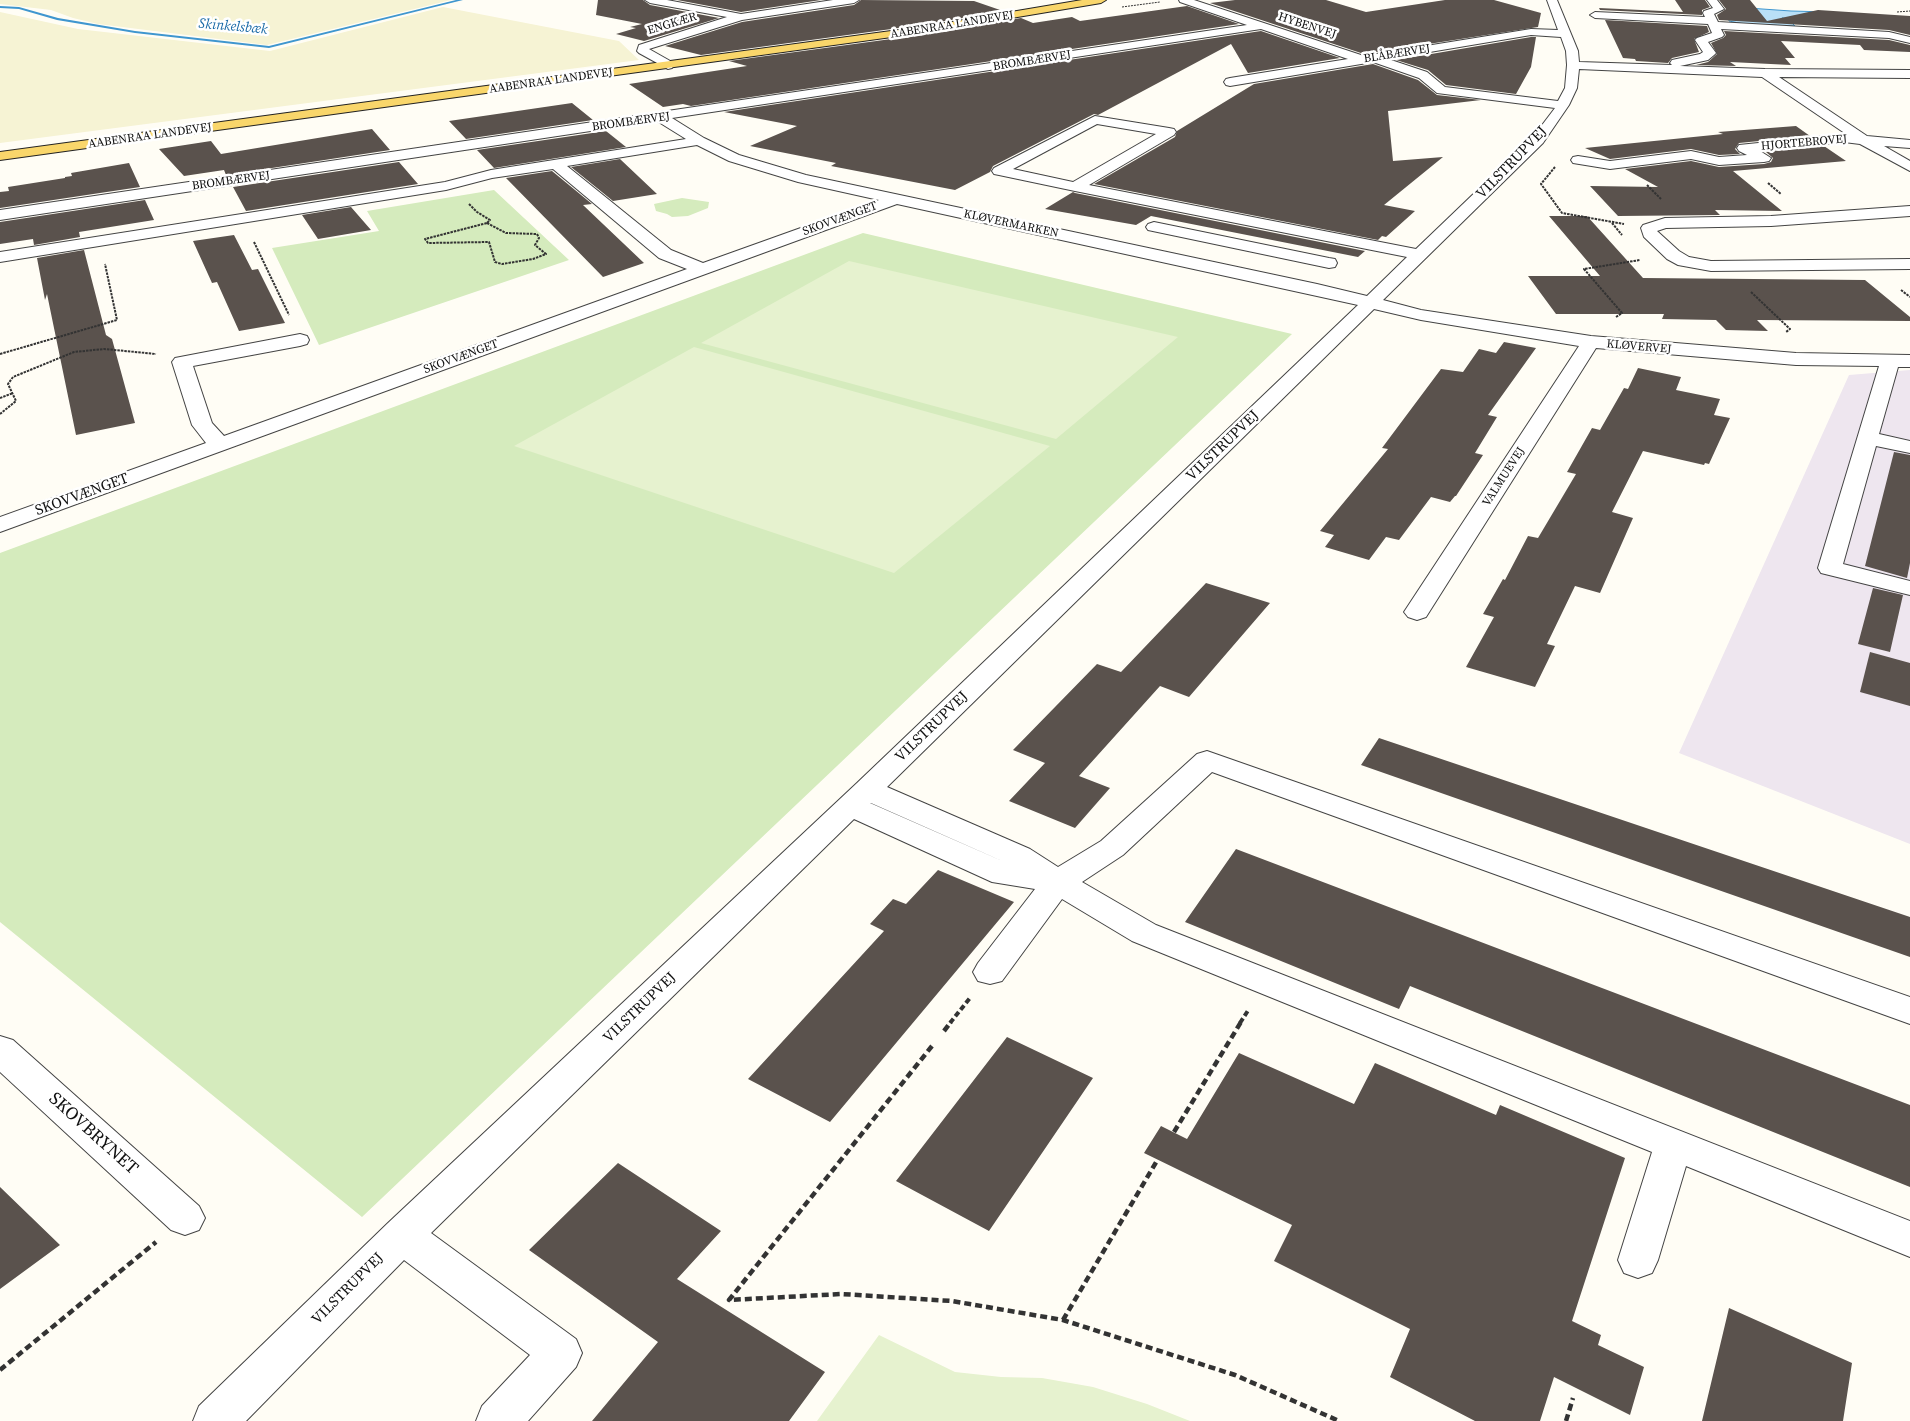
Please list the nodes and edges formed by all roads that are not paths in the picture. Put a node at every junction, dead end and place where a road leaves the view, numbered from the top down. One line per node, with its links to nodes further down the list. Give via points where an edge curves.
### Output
1 (650, 0): 8 (street, ENGKÆR)
2 (854, 0): 8 (street, ENGKÆR)
3 (1102, 0): 17 (main road, AABENRAA LANDEVEJ, via 928,29)
4 (1184, 0): 10 (street, HYBENVEJ)
5 (1552, 0): 12 (street, VILSTRUPVEJ)
6 (1712, 0): 9 (street, via 1719,9 1708,13)
7 (1596, 15): 9 (street)
8 (740, 17): 17 (street, ENGKÆR, via 643,47 643,51)
9 (1713, 23): 11 (street); 16 (street, via 1718,35 1701,40 1710,52 1704,57 1674,63)
10 (1262, 26): 15 (street, HYBENVEJ); 23 (street, BROMBÆRVEJ)
11 (1761, 28): 13 (street, via 1889,35); 14 (street)
12 (1565, 34): 15 (street, BLÅBÆRVEJ, via 1531,32); 18 (street, VILSTRUPVEJ, via 1572,51)
13 (1910, 40)
14 (1773, 42)
15 (1369, 59): 21 (street, BLÅBÆRVEJ); 22 (street, HYBENVEJ, via 1423,75 1441,90)
16 (1654, 62)
17 (668, 65): 27 (main road, AABENRAA LANDEVEJ)
18 (1573, 65): 19 (street); 22 (street, VILSTRUPVEJ, via 1571,88)
19 (1765, 74): 20 (street); 24 (street, HJORTEBROVEJ)
20 (1910, 74)
21 (1230, 82)
22 (1563, 106): 39 (street, VILSTRUPVEJ, via 1538,140)
23 (661, 117): 25 (street, KLØVERMARKEN); 36 (street, BROMBÆRVEJ)
24 (1862, 140): 26 (street, HJORTEBROVEJ); 30 (street, HJORTEBROVEJ, via 1844,138 1744,148 1764,158 1720,161 1691,155); 31 (street)
25 (699, 141): 29 (street, BROMBÆRVEJ); 34 (street, KLØVERMARKEN, via 766,170)
26 (1910, 144)
27 (0, 156)
28 (1578, 160): 30 (street, HJORTEBROVEJ)
29 (556, 164): 40 (street, BROMBÆRVEJ, via 492,174 446,186); 44 (street, via 665,254)
30 (1610, 164): 32 (street, HJORTEBROVEJ)
31 (1910, 167)
32 (1628, 173)
33 (1075, 187): 33 (street, via 998,171 1095,120 1169,132); 39 (street)
34 (893, 200): 41 (street, KLØVERMARKEN); 44 (street, SKOVVÆNGET)
35 (1910, 211): 43 (street, via 1771,221 1665,223 1649,228 1650,234 1684,261 1726,267)
36 (0, 215)
37 (1154, 227): 38 (street)
38 (1216, 240): 41 (street); 42 (street)
39 (1420, 254): 45 (street, VILSTRUPVEJ)
40 (0, 257)
41 (1186, 261): 45 (street, KLØVERMARKEN)
42 (1329, 263)
43 (1910, 264)
44 (702, 269): 51 (street, SKOVVÆNGET)
45 (1371, 301): 47 (street, KLØVERVEJ, via 1421,315); 56 (street, VILSTRUPVEJ)
46 (300, 340): 51 (street, via 182,362 202,425)
47 (1591, 342): 48 (street, KLØVERVEJ, via 1796,359); 55 (street, VALMUEVEJ)
48 (1890, 361): 49 (street, KLØVERVEJ); 50 (street)
49 (1910, 361)
50 (1868, 438): 52 (street); 54 (street, via 1830,568)
51 (220, 445): 53 (street, SKOVVÆNGET)
52 (1910, 447)
53 (0, 525)
54 (1910, 588)
55 (1417, 612)
56 (859, 798): 57 (street, via 1004,874); 63 (street, VILSTRUPVEJ)
57 (1058, 882): 58 (street); 59 (street, via 1112,848 1207,760); 61 (street, via 1144,933)
58 (990, 972)
59 (1910, 1011)
60 (0, 1050): 62 (street, SKOVBRYNET)
61 (1672, 1144): 64 (street); 65 (street)
62 (185, 1218)
63 (402, 1234): 66 (street, VILSTRUPVEJ); 67 (street, via 561,1353)
64 (1910, 1239)
65 (1638, 1260)
66 (215, 1421)
67 (498, 1421)

